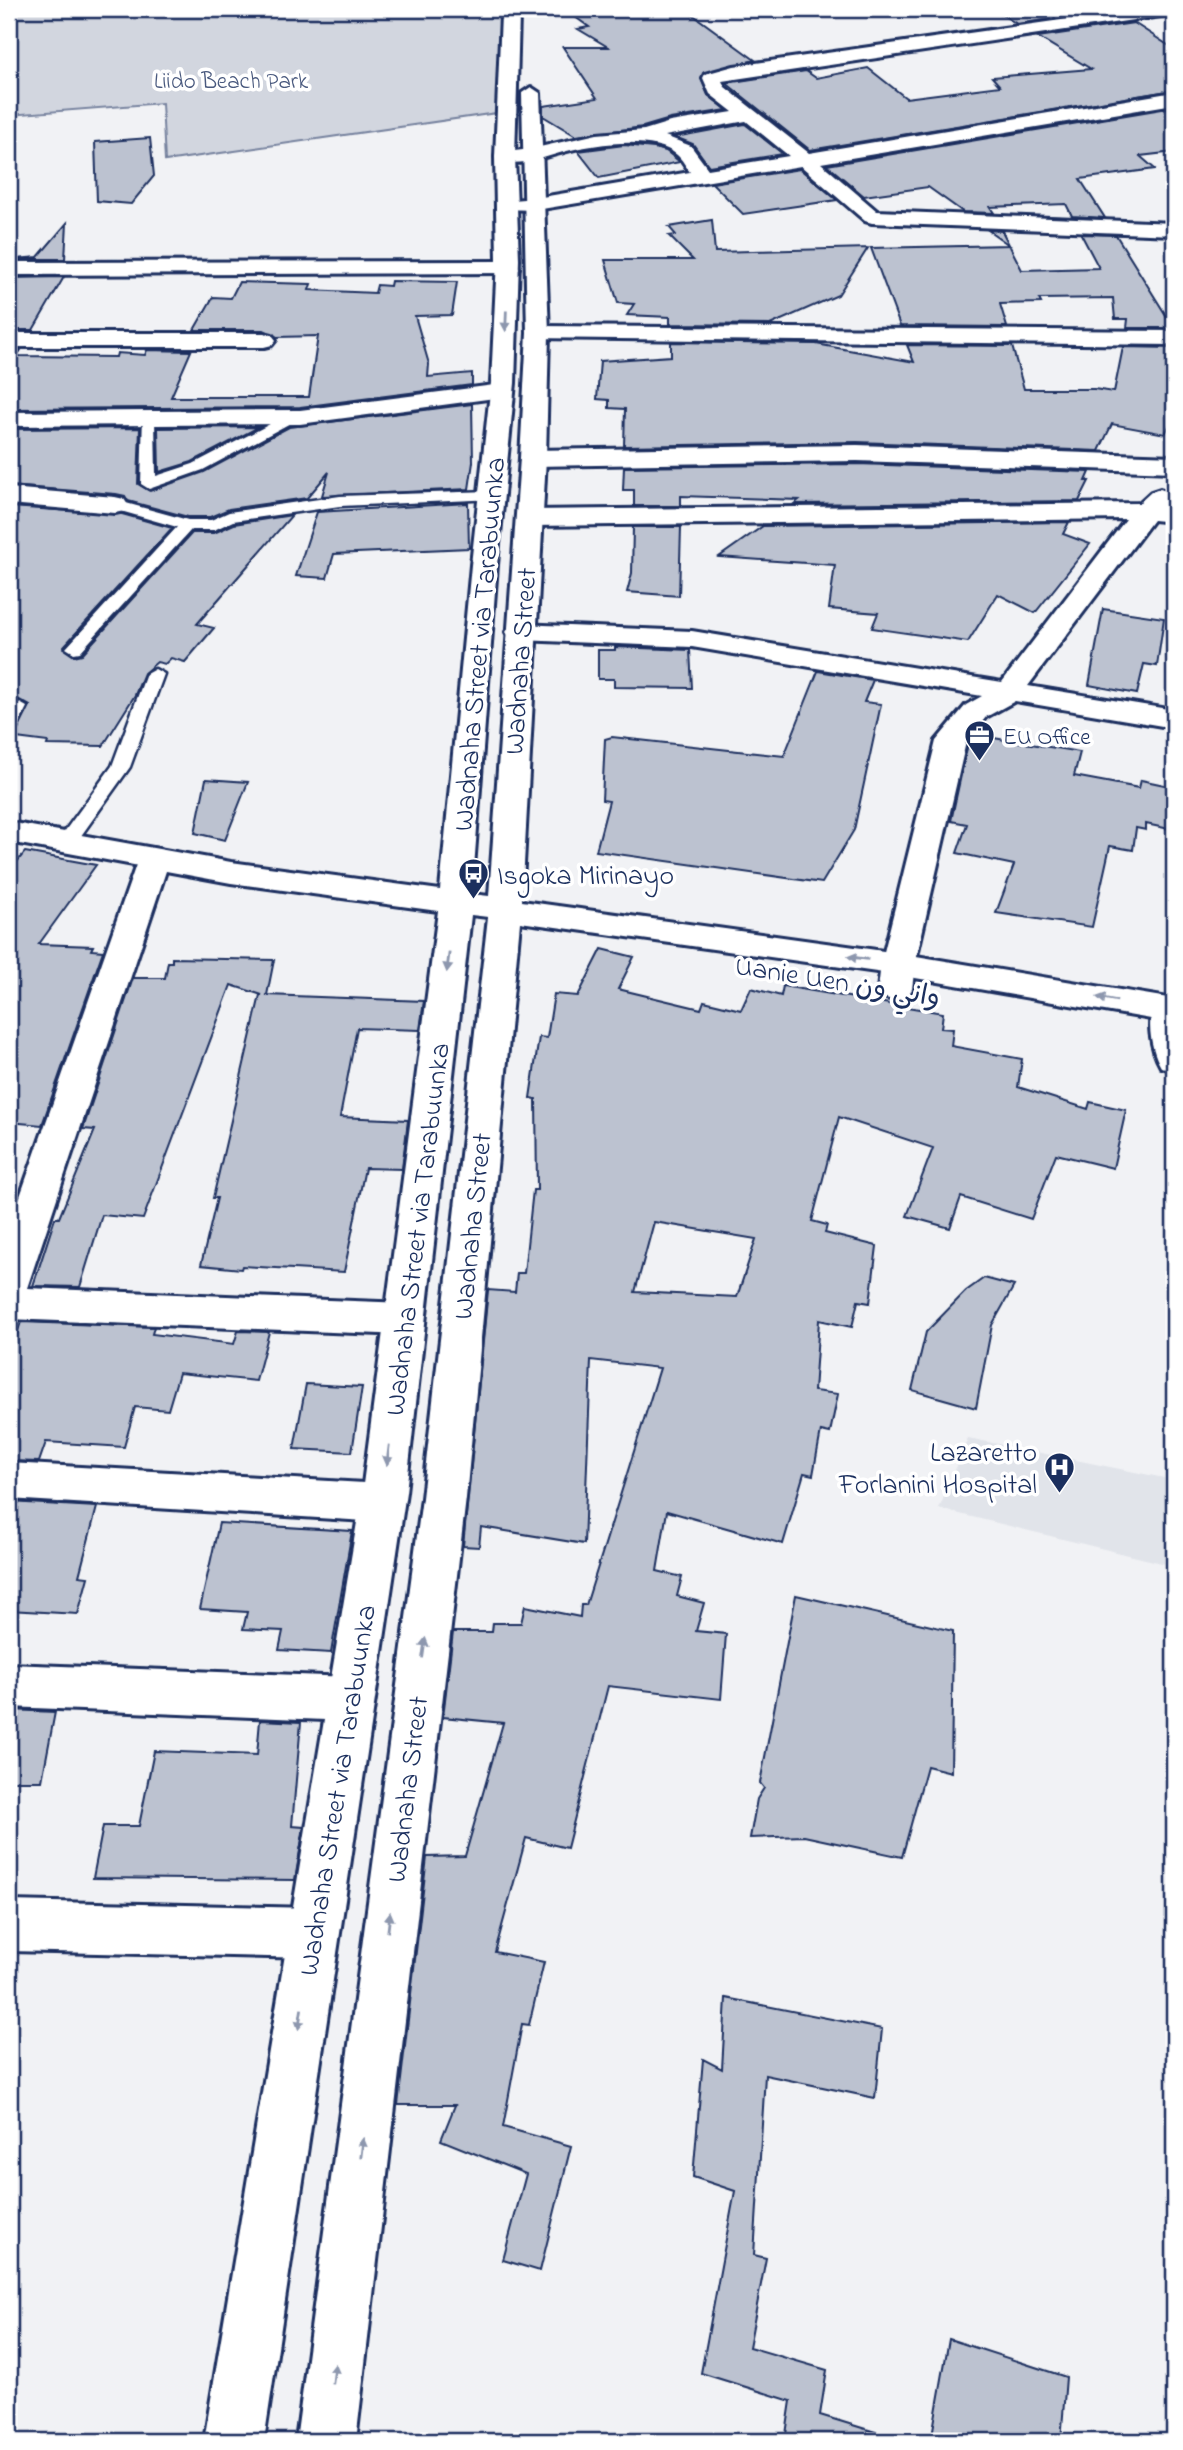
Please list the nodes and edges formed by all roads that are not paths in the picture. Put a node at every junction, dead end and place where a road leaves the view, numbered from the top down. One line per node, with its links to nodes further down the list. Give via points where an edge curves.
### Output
1 (514, 9): 7 (street, Wadnaha Street via Tarabuunka, via 510,15)
2 (534, 9): 7 (street, via 525,17)
3 (1174, 9): 5 (street, via 712,78 718,90)
4 (1174, 98): 8 (street)
5 (750, 115): 6 (street); 8 (street)
6 (647, 136): 7 (street, via 630,135); 9 (street, via 684,150)
7 (519, 156): 10 (street, Wadnaha Street via Tarabuunka)
8 (805, 159): 9 (street); 11 (street, via 872,217)
9 (703, 176): 10 (street)
10 (521, 205): 12 (street, Wadnaha Street via Tarabuunka); 14 (street, Wadnaha Street)
11 (1174, 229)
12 (508, 268): 13 (street); 18 (street, Wadnaha Street via Tarabuunka, one-way to 18)
13 (9, 269)
14 (538, 333): 15 (street); 22 (street, Wadnaha Street)
15 (1174, 338)
16 (9, 340): 17 (street)
17 (264, 340)
18 (502, 391): 19 (street); 26 (street, Wadnaha Street via Tarabuunka)
19 (291, 417): 20 (street); 24 (lane, via 198,467)
20 (148, 418): 21 (street); 24 (lane)
21 (9, 419)
22 (533, 458): 23 (street, via 858,453); 30 (street, Wadnaha Street)
23 (1174, 464)
24 (149, 484): 28 (lane)
25 (1174, 484): 29 (street)
26 (491, 496): 31 (lane, via 340,501 229,517 214,525); 42 (street, Wadnaha Street via Tarabuunka)
27 (9, 497): 28 (street)
28 (115, 505): 31 (lane)
29 (1160, 512): 30 (street); 35 (street)
30 (529, 518): 32 (street, Wadnaha Street)
31 (187, 525): 33 (lane)
32 (520, 632): 35 (street, via 692,639); 43 (street, Wadnaha Street)
33 (74, 648)
34 (155, 674): 40 (lane, via 121,767)
35 (1008, 693): 37 (street); 44 (street, via 976,711 951,741)
36 (18, 707): 38 (lane)
37 (1174, 719)
38 (9, 727)
39 (9, 832): 40 (street, Uanie Uen واني ون)
40 (66, 843): 41 (street, Uanie Uen واني ون)
41 (154, 859): 42 (street, Uanie Uen واني ون, via 395,896); 46 (street)
42 (455, 910): 43 (street, Uanie Uen واني ون); 48 (street, Wadnaha Street via Tarabuunka, one-way to 48)
43 (503, 918): 44 (street, Uanie Uen واني ون); 56 (street, Wadnaha Street, one-way to 43, via 444,1498)
44 (897, 976): 45 (street, Uanie Uen واني ون)
45 (1172, 1030)
46 (9, 1284)
47 (9, 1303): 48 (street)
48 (405, 1319): 50 (street, Wadnaha Street via Tarabuunka, one-way to 50)
49 (9, 1481): 50 (street)
50 (382, 1503): 52 (street, Wadnaha Street via Tarabuunka)
51 (9, 1685): 52 (street)
52 (349, 1699): 54 (street, Wadnaha Street via Tarabuunka)
53 (9, 1926): 54 (street)
54 (313, 1933): 55 (street, Wadnaha Street via Tarabuunka, one-way to 55)
55 (234, 2441)
56 (326, 2441)

